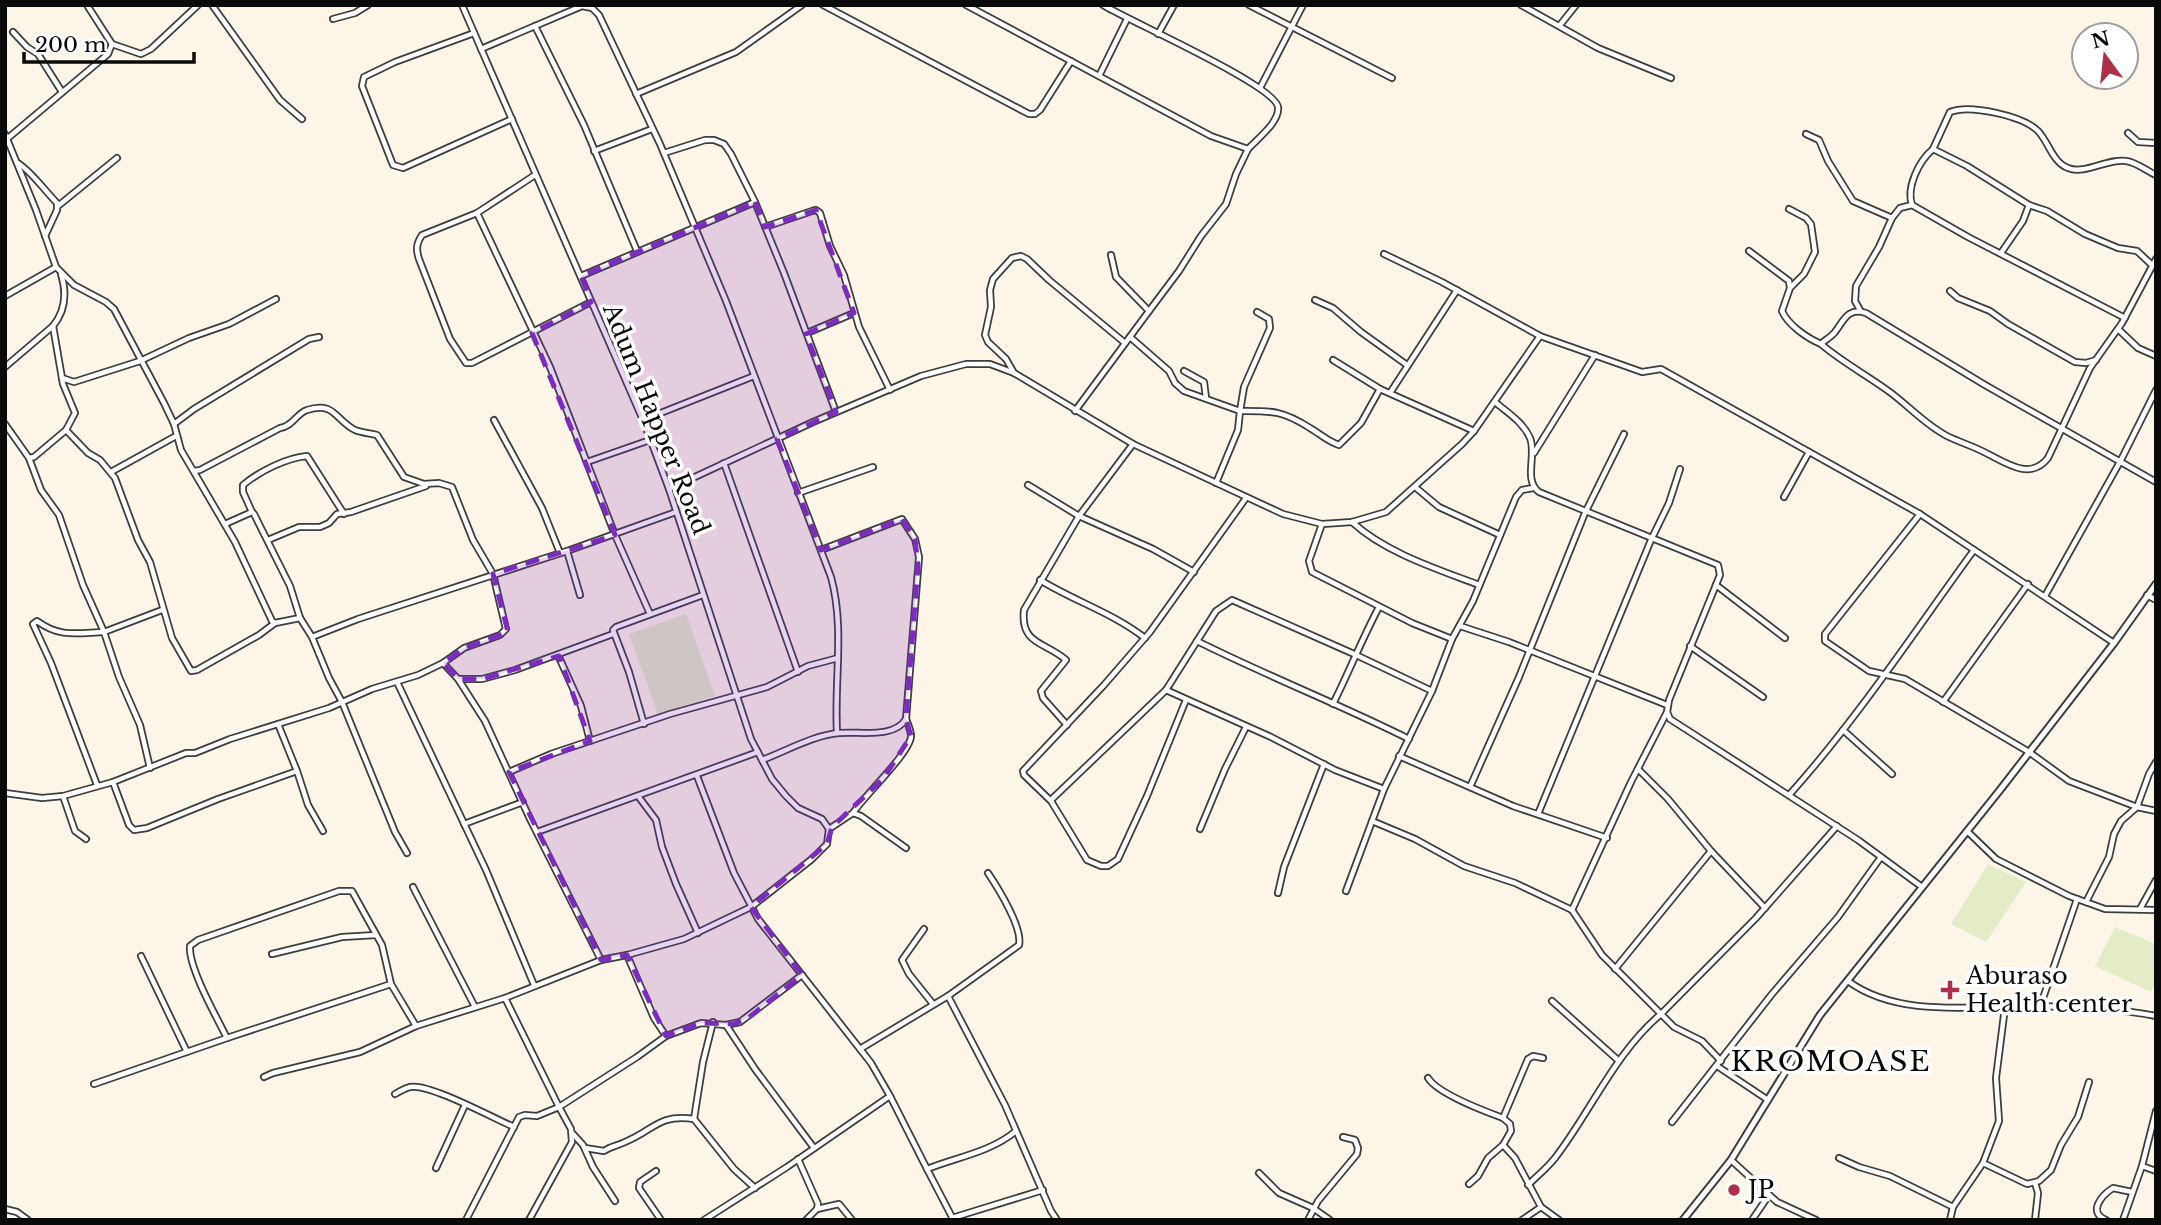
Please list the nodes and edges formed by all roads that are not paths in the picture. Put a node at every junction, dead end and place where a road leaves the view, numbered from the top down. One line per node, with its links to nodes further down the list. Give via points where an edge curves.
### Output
1 (88, 5): 23 (street)
2 (198, 5): 23 (street, via 145,53)
3 (212, 5): 32 (street, via 280,100)
4 (368, 5): 15 (street)
5 (462, 5): 21 (street, Adum Happer Road)
6 (802, 5): 31 (street, via 736,52)
7 (823, 5): 25 (street, via 1029,114 1040,110)
8 (966, 5): 25 (street)
9 (1103, 5): 16 (street)
10 (1174, 5): 22 (street)
11 (1249, 5): 19 (street)
12 (1303, 5): 19 (street)
13 (1521, 5): 17 (street)
14 (1576, 5): 17 (street)
15 (334, 19)
16 (1127, 19): 22 (street); 26 (street)
17 (1560, 25): 28 (street, via 1598,48)
18 (535, 26): 24 (street); 31 (street, via 582,6 592,8); 41 (street)
19 (1291, 27): 27 (street); 29 (street)
20 (13, 32): 30 (street, via 38,54)
21 (474, 33): 24 (street, Adum Happer Road); 33 (street, via 364,77 362,86 393,164 403,168)
22 (1158, 34): 29 (street)
23 (112, 44): 30 (street, via 108,54)
24 (481, 49): 33 (street, Adum Happer Road)
25 (1071, 61): 26 (street)
26 (1099, 76): 39 (street, via 1211,136)
27 (1392, 78)
28 (1671, 78)
29 (1260, 88): 39 (street, via 1275,98 1277,115)
30 (62, 92): 37 (street)
31 (636, 94): 34 (street)
32 (302, 119)
33 (512, 119): 45 (street, Adum Happer Road)
34 (652, 129): 41 (street); 42 (street)
35 (2128, 133): 38 (street, via 2138,142)
36 (1806, 134): 53 (street, via 1819,140 1853,201)
37 (6, 136): 44 (street)
38 (2156, 143)
39 (1248, 149): 74 (street, via 1226,204)
40 (1933, 149): 46 (street, via 1950,112 1978,109 2030,124 2062,166 2072,170 2126,161); 48 (street, via 1912,182); 49 (street)
41 (594, 151): 57 (street)
42 (664, 153): 47 (street, via 705,140 724,145); 55 (street)
43 (117, 158): 50 (street)
44 (17, 162): 50 (street); 56 (street)
45 (535, 175): 52 (street); 66 (street, Adum Happer Road)
46 (2156, 175)
47 (755, 202): 54 (street); 55 (street)
48 (1912, 205): 53 (street, via 1900,208); 59 (street)
49 (2029, 205): 59 (street); 63 (street, via 2085,234 2137,251)
50 (58, 206): 56 (street)
51 (1789, 209): 67 (street, via 1811,224 1815,252 1804,274)
52 (477, 213): 81 (street); 81 (street, via 422,235 416,248 450,338 466,363 472,363)
53 (1892, 218): 75 (street, via 1856,286)
54 (765, 227): 77 (street, via 812,211 820,213); 82 (street)
55 (695, 228): 57 (street); 97 (street)
56 (45, 237): 64 (street)
57 (637, 251): 66 (street)
58 (1749, 251): 67 (street, via 1785,277)
59 (2001, 253): 78 (street)
60 (1384, 254): 68 (street)
61 (1111, 255): 74 (street, via 1116,277)
62 (2156, 259): 63 (street)
63 (2152, 265): 78 (street)
64 (56, 267): 65 (street); 70 (street)
65 (61, 274): 79 (street, via 65,300); 92 (street, via 114,309)
66 (581, 276): 73 (street, Adum Happer Road)
67 (1790, 288): 87 (street, via 1785,318)
68 (1457, 290): 83 (street); 93 (street)
69 (1950, 291): 91 (street, via 2075,362)
70 (5, 296)
71 (275, 299): 92 (street, via 229,324)
72 (1315, 300): 93 (street, via 1334,308)
73 (591, 302): 81 (street); 109 (street, Adum Happer Road)
74 (1149, 311): 84 (street)
75 (1860, 311): 87 (street, via 1846,315); 112 (street)
76 (1257, 312): 106 (street, via 1269,319 1270,327 1244,387)
77 (854, 313): 82 (street); 100 (street)
78 (2125, 318): 80 (street)
79 (53, 326): 94 (street); 98 (street)
80 (2118, 329): 89 (street, via 2138,348); 91 (street)
81 (532, 333): 124 (street)
82 (806, 334): 107 (street)
83 (1540, 336): 88 (street); 104 (street)
84 (1130, 337): 86 (street); 103 (street, via 1169,371 1179,387)
85 (319, 338): 111 (street, via 309,339)
86 (1125, 343): 96 (street, via 1027,259 1012,258 993,279 985,335); 105 (street)
87 (1821, 344): 112 (street, via 1946,435 2022,470 2043,465)
88 (1595, 355): 120 (street, via 1642,372 1661,369); 121 (street)
89 (2156, 356)
90 (1333, 360): 99 (street)
91 (2097, 360): 112 (street)
92 (140, 361): 98 (street, via 74,382); 111 (street)
93 (1407, 365): 102 (street)
94 (5, 367)
95 (1184, 371): 103 (street, via 1204,382)
96 (1014, 373): 100 (street, via 990,364 966,364); 105 (street)
97 (754, 376): 109 (street); 117 (street)
98 (62, 378): 113 (street, via 75,413)
99 (1380, 389): 102 (street); 106 (street, via 1365,416 1339,445 1277,412)
100 (890, 390): 107 (street)
101 (2156, 390): 123 (street)
102 (1390, 393): 114 (street)
103 (1206, 398): 106 (street)
104 (1495, 402): 114 (street); 121 (street, via 1527,431)
105 (1075, 411): 119 (street)
106 (1240, 411): 131 (street, via 1235,439)
107 (836, 412): 117 (street)
108 (494, 420): 156 (street, via 542,508)
109 (643, 420): 118 (street, Adum Happer Road)
110 (5, 424): 122 (street)
111 (174, 424): 116 (street)
112 (2063, 429): 123 (street)
113 (66, 430): 122 (street); 129 (street)
114 (1474, 431): 134 (street)
115 (1624, 434): 142 (street)
116 (176, 436): 128 (street); 129 (street)
117 (777, 439): 125 (street); 137 (street)
118 (650, 440): 124 (street); 136 (street, Adum Happer Road)
119 (1133, 443): 131 (street); 145 (street)
120 (1809, 452): 138 (street); 144 (street)
121 (1533, 454): 135 (street)
122 (29, 458): 175 (street, via 41,490 58,515)
123 (2121, 460): 130 (street); 167 (street)
124 (587, 462): 149 (street)
125 (724, 463): 136 (street); 189 (street)
126 (873, 467): 137 (street)
127 (1680, 470): 152 (street)
128 (194, 471): 132 (street, via 289,426 302,412 324,408 358,431 377,435 404,477); 147 (street)
129 (111, 472): 170 (street, via 150,562)
130 (2156, 482)
131 (1216, 483): 139 (street)
132 (431, 484): 143 (street); 158 (street, via 452,487 473,540)
133 (1028, 485): 145 (street)
134 (1415, 487): 146 (street, via 1386,512); 150 (street, via 1439,508)
135 (1534, 488): 142 (street); 150 (street, via 1522,490 1516,497)
136 (669, 489): 141 (street, Adum Happer Road)
137 (798, 493): 153 (street)
138 (1784, 497)
139 (1246, 498): 148 (street); 157 (street)
140 (251, 512): 143 (street, via 243,485 279,464 307,456); 147 (street); 151 (street)
141 (676, 512): 149 (street); 164 (street, Adum Happer Road)
142 (1585, 513): 152 (street); 184 (street)
143 (344, 514): 151 (street, via 320,527 299,527)
144 (1920, 514): 154 (street); 190 (street, via 1825,634 1829,646 1860,666)
145 (1079, 516): 157 (street); 159 (street)
146 (1352, 523): 148 (street); 162 (street, via 1393,549)
147 (225, 524): 173 (street)
148 (1322, 524): 169 (street, via 1308,561 1312,572)
149 (615, 535): 155 (street); 171 (street)
150 (1500, 535): 162 (street)
151 (268, 540): 172 (street)
152 (1651, 540): 163 (street, via 1718,565); 191 (street)
153 (821, 550): 187 (street, via 835,593); 203 (street, via 902,519 915,539 918,566)
154 (1974, 550): 160 (street); 190 (street)
155 (567, 551): 156 (street); 165 (street)
156 (559, 553): 158 (street)
157 (1194, 572): 178 (street)
158 (493, 574): 177 (street); 188 (street, via 506,629)
159 (1040, 580): 178 (street, via 1097,607); 206 (street, via 1023,618 1035,642 1066,660 1041,691)
160 (2028, 584): 167 (street); 200 (street)
161 (2156, 584): 166 (street)
162 (1479, 585): 174 (street)
163 (1716, 585): 179 (street); 183 (street)
164 (703, 594): 171 (street); 196 (street, Adum Happer Road)
165 (580, 595)
166 (2147, 595): 168 (street); 182 (street)
167 (2045, 596): 182 (street)
168 (2156, 600)
169 (1379, 606): 180 (street); 185 (street)
170 (162, 610): 173 (street, via 191,671); 175 (street)
171 (650, 614): 176 (street, via 616,627)
172 (300, 618): 173 (street); 177 (street)
173 (275, 623)
174 (1460, 626): 180 (street); 184 (street)
175 (104, 632): 218 (street, via 140,725); 225 (street, via 64,634 37,621 33,624)
176 (613, 634): 186 (street); 205 (street)
177 (312, 637): 199 (street)
178 (1145, 638): 206 (street)
179 (1785, 638)
180 (1452, 639): 195 (street)
181 (1196, 641): 185 (street, via 1216,611 1232,600); 194 (street); 201 (street)
182 (2114, 643): 213 (street)
183 (1690, 646): 197 (street); 202 (street)
184 (1530, 650): 191 (street); 226 (street)
185 (1354, 654): 195 (street); 201 (street)
186 (558, 655): 192 (street, via 482,679); 211 (street, via 581,706)
187 (838, 658): 189 (street); 209 (street)
188 (443, 663): 192 (street); 193 (street)
189 (798, 671): 196 (street, via 767,687)
190 (1887, 673): 200 (street); 208 (street)
191 (1596, 676): 202 (street); 237 (street)
192 (458, 678): 221 (street)
193 (397, 682): 199 (street); 239 (street)
194 (1166, 690): 198 (street); 232 (street)
195 (1432, 691): 210 (street)
196 (736, 695): 205 (street); 212 (street, Adum Happer Road)
197 (1763, 697)
198 (1186, 700): 207 (street); 232 (street, via 1147,796 1112,864 1101,866 1087,860)
199 (342, 702): 204 (street); 250 (street)
200 (1943, 702): 213 (street)
201 (1333, 704): 210 (street)
202 (1667, 709): 219 (street); 229 (street, via 1677,724)
203 (906, 719): 209 (street, via 897,728); 236 (street, via 909,744)
204 (278, 724): 218 (street); 220 (street)
205 (644, 724): 211 (street)
206 (1067, 725): 232 (street, via 1023,771)
207 (1246, 727): 217 (street); 242 (street)
208 (1843, 730): 222 (street); 229 (street)
209 (837, 733): 215 (street)
210 (1409, 739): 214 (street)
211 (590, 741): 221 (street)
212 (758, 752): 215 (street, Adum Happer Road); 223 (street)
213 (2029, 752): 234 (street, via 2069,781); 244 (street)
214 (1399, 756): 226 (street); 227 (street)
215 (762, 760): 241 (street, Adum Happer Road, via 791,802 822,819)
216 (2156, 762): 234 (street)
217 (1324, 764): 227 (street); 257 (street)
218 (150, 768): 224 (street)
219 (1638, 769): 246 (street); 249 (street)
220 (297, 771): 224 (street, via 140,830 129,825); 243 (street)
221 (509, 772): 233 (street)
222 (1892, 774)
223 (696, 776): 231 (street); 260 (street)
224 (113, 782): 225 (street)
225 (97, 785): 230 (street)
226 (1470, 787): 237 (street)
227 (1384, 789): 238 (street)
228 (5, 793): 230 (street)
229 (1790, 794): 240 (street)
230 (63, 796): 247 (street, via 75,831)
231 (638, 796): 245 (street); 266 (street, via 656,820 662,847)
232 (1051, 801)
233 (523, 802): 239 (street); 245 (street)
234 (2137, 807): 235 (street); 259 (street, via 2114,834 2109,858)
235 (2156, 811)
236 (853, 813): 241 (street); 248 (street)
237 (1538, 814): 246 (street)
238 (1373, 821): 256 (street); 262 (street, via 1464,866)
239 (464, 824): 276 (street)
240 (1837, 825): 251 (street); 261 (street)
241 (829, 829): 260 (street, via 827,844)
242 (1200, 829)
243 (323, 831)
244 (1968, 831): 255 (street); 258 (street, via 1996,859)
245 (537, 832): 271 (street)
246 (1607, 838): 262 (street)
247 (86, 839)
248 (906, 848)
249 (1711, 851): 261 (street); 272 (street)
250 (407, 853)
251 (1881, 857): 255 (street); 295 (street)
252 (988, 873): 277 (street, via 1021,942)
253 (2156, 880): 263 (street)
254 (413, 887): 281 (street)
255 (1922, 887): 274 (street)
256 (1346, 891)
257 (1278, 893)
258 (2077, 899): 259 (street); 283 (street)
259 (2086, 902): 263 (street, via 2105,909)
260 (751, 907): 266 (street); 273 (street)
261 (1765, 908): 284 (street)
262 (1572, 910): 272 (street)
263 (2139, 910): 264 (street)
264 (2156, 910)
265 (924, 929): 280 (street, via 902,960)
266 (698, 933): 269 (street)
267 (376, 935): 268 (street, via 342,937); 275 (street); 290 (street, via 352,891 340,891 194,942 189,950 197,975)
268 (272, 954)
269 (627, 955): 271 (street); 289 (street)
270 (141, 956): 292 (street)
271 (601, 960): 276 (street)
272 (1615, 969): 284 (street)
273 (802, 975): 287 (street, via 748,1018); 291 (street)
274 (1849, 981): 282 (street, via 1878,999 1900,1004); 303 (street, via 1820,1015)
275 (391, 984): 288 (street); 290 (street)
276 (534, 985): 278 (street)
277 (947, 996): 280 (street); 311 (street)
278 (505, 998): 281 (street); 305 (street)
279 (1552, 1001): 294 (street)
280 (933, 1004): 291 (street)
281 (475, 1007): 288 (street)
282 (2006, 1007): 283 (street); 320 (street, via 1996,1078 2000,1114)
283 (2040, 1007): 285 (street)
284 (1661, 1014): 294 (street); 295 (street, via 1674,1027 1702,1041)
285 (2156, 1016)
286 (713, 1022): 287 (street); 289 (street); 308 (street)
287 (726, 1025): 316 (street)
288 (416, 1026): 297 (street, via 360,1052)
289 (666, 1036): 305 (street)
290 (228, 1038): 292 (street)
291 (860, 1049): 302 (street)
292 (187, 1052): 300 (street)
293 (1543, 1058): 307 (street, via 1528,1059)
294 (1619, 1061): 329 (street, via 1556,1157)
295 (1721, 1061): 296 (street)
296 (1717, 1066): 303 (street); 309 (street)
297 (264, 1077)
298 (1428, 1078): 307 (street, via 1452,1096)
299 (2089, 1082): 327 (street, via 2078,1117 2051,1170)
300 (93, 1084)
301 (395, 1094): 304 (street, via 419,1087)
302 (890, 1096): 316 (street); 323 (street)
303 (1769, 1101): 319 (street)
304 (465, 1105): 310 (street); 322 (street)
305 (559, 1107): 310 (street, via 519,1117); 312 (street)
306 (2156, 1111): 321 (street)
307 (1503, 1118): 314 (street, via 1511,1127)
308 (694, 1119): 315 (street, via 667,1119 604,1152); 330 (street)
309 (1672, 1122)
310 (514, 1127): 343 (street)
311 (1016, 1131): 323 (street, via 990,1148); 331 (street)
312 (572, 1133): 315 (street); 344 (street, via 572,1142)
313 (1343, 1137): 337 (street, via 1355,1140 1357,1154)
314 (1503, 1145): 328 (street); 329 (street)
315 (585, 1148): 334 (street)
316 (814, 1148): 318 (street)
317 (1839, 1158): 336 (street, via 1890,1176)
318 (798, 1160): 330 (street); 339 (street)
319 (1731, 1160): 333 (street); 354 (street)
320 (1983, 1163): 327 (street, via 2018,1181); 336 (street)
321 (2142, 1166): 325 (street); 332 (street)
322 (436, 1168)
323 (927, 1169): 340 (street)
324 (656, 1171): 345 (street, via 640,1182 639,1188)
325 (2156, 1171)
326 (1259, 1173): 337 (street, via 1279,1193)
327 (2035, 1183): 357 (street)
328 (1469, 1184)
329 (1528, 1185): 335 (street)
330 (755, 1188): 346 (street)
331 (1043, 1190): 340 (street); 349 (street)
332 (2132, 1192): 358 (street, via 2113,1188 2105,1193 2097,1214); 359 (street)
333 (1769, 1195): 341 (street); 355 (street)
334 (615, 1201)
335 (1541, 1207): 352 (street); 353 (street)
336 (1953, 1207): 356 (street)
337 (1313, 1208): 350 (street); 351 (street)
338 (5, 1209): 342 (street)
339 (817, 1209): 347 (street); 348 (street, via 839,1204)
340 (953, 1219)
341 (1753, 1219)
342 (28, 1220)
343 (466, 1220)
344 (529, 1220)
345 (661, 1220)
346 (704, 1220)
347 (806, 1220)
348 (852, 1220)
349 (1057, 1220)
350 (1308, 1220)
351 (1330, 1220)
352 (1522, 1220)
353 (1559, 1220)
354 (1683, 1220)
355 (1816, 1220)
356 (1950, 1220)
357 (2035, 1220)
358 (2106, 1220)
359 (2123, 1220)

